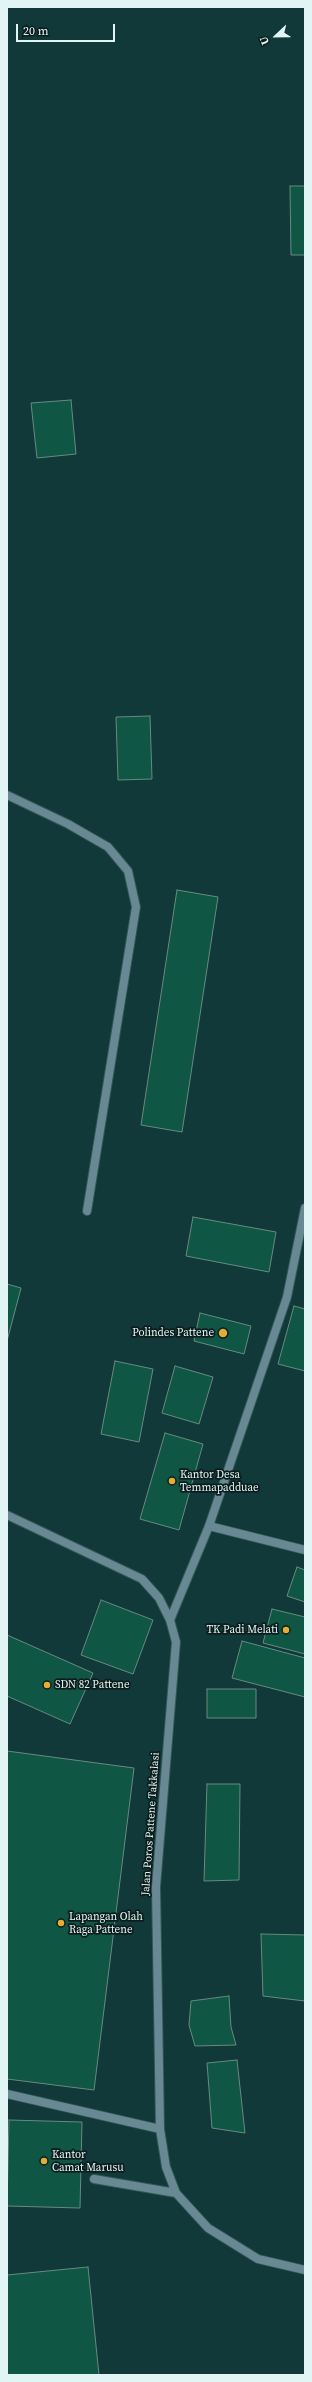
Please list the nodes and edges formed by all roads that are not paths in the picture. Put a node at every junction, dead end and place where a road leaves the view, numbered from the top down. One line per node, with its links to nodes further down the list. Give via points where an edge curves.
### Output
1 (7, 795): 3 (street, via 68,824 108,847 128,871 136,907)
2 (305, 1208): 5 (street, via 287,1297)
3 (87, 1211)
4 (7, 1515): 7 (street, Jalan Poros Pattene Takkalasi, via 142,1579 159,1598)
5 (209, 1526): 6 (street); 7 (street)
6 (305, 1550)
7 (170, 1620): 9 (street, Jalan Poros Pattene Takkalasi, via 176,1642 156,1887)
8 (7, 2094): 9 (street)
9 (160, 2129): 11 (street, Jalan Poros Pattene Takkalasi, via 166,2167)
10 (94, 2179): 11 (street)
11 (176, 2193): 12 (street, Jalan Poros Pattene Takkalasi, via 208,2228 258,2259)
12 (305, 2270)

